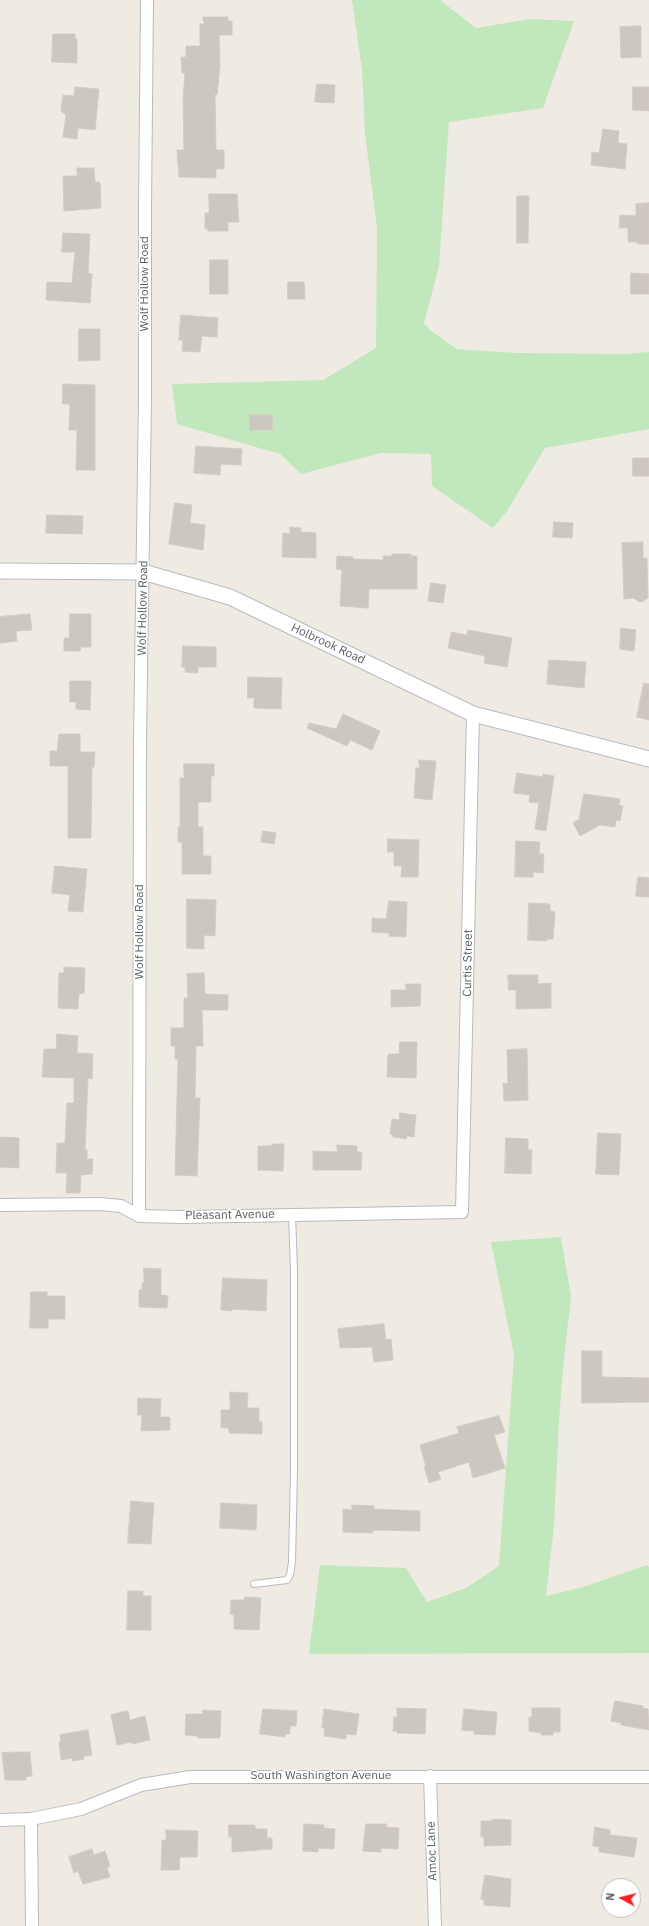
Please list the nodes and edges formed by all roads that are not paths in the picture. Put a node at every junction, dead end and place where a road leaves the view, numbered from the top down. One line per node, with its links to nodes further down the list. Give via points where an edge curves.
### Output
1 (147, 0): 3 (street, Wolf Hollow Road)
2 (0, 571): 3 (street, Holbrook Road)
3 (143, 572): 4 (street, Holbrook Road, via 230,597); 9 (street, Wolf Hollow Road)
4 (473, 714): 5 (street, Holbrook Road); 7 (street, Curtis Street)
5 (649, 759)
6 (0, 1205): 9 (street, Pleasant Avenue, via 100,1204 121,1206)
7 (462, 1212): 8 (street, Pleasant Avenue)
8 (292, 1214): 9 (street, Pleasant Avenue); 10 (lane, via 292,1562 287,1580)
9 (139, 1216)
10 (254, 1584)
11 (430, 1776): 12 (street, South Washington Avenue); 13 (street, South Washington Avenue, via 190,1777 141,1785 81,1809); 16 (street, Amoc Lane)
12 (649, 1778)
13 (31, 1819): 14 (street, South Washington Avenue); 15 (street)
14 (0, 1820)
15 (32, 1926)
16 (435, 1926)

